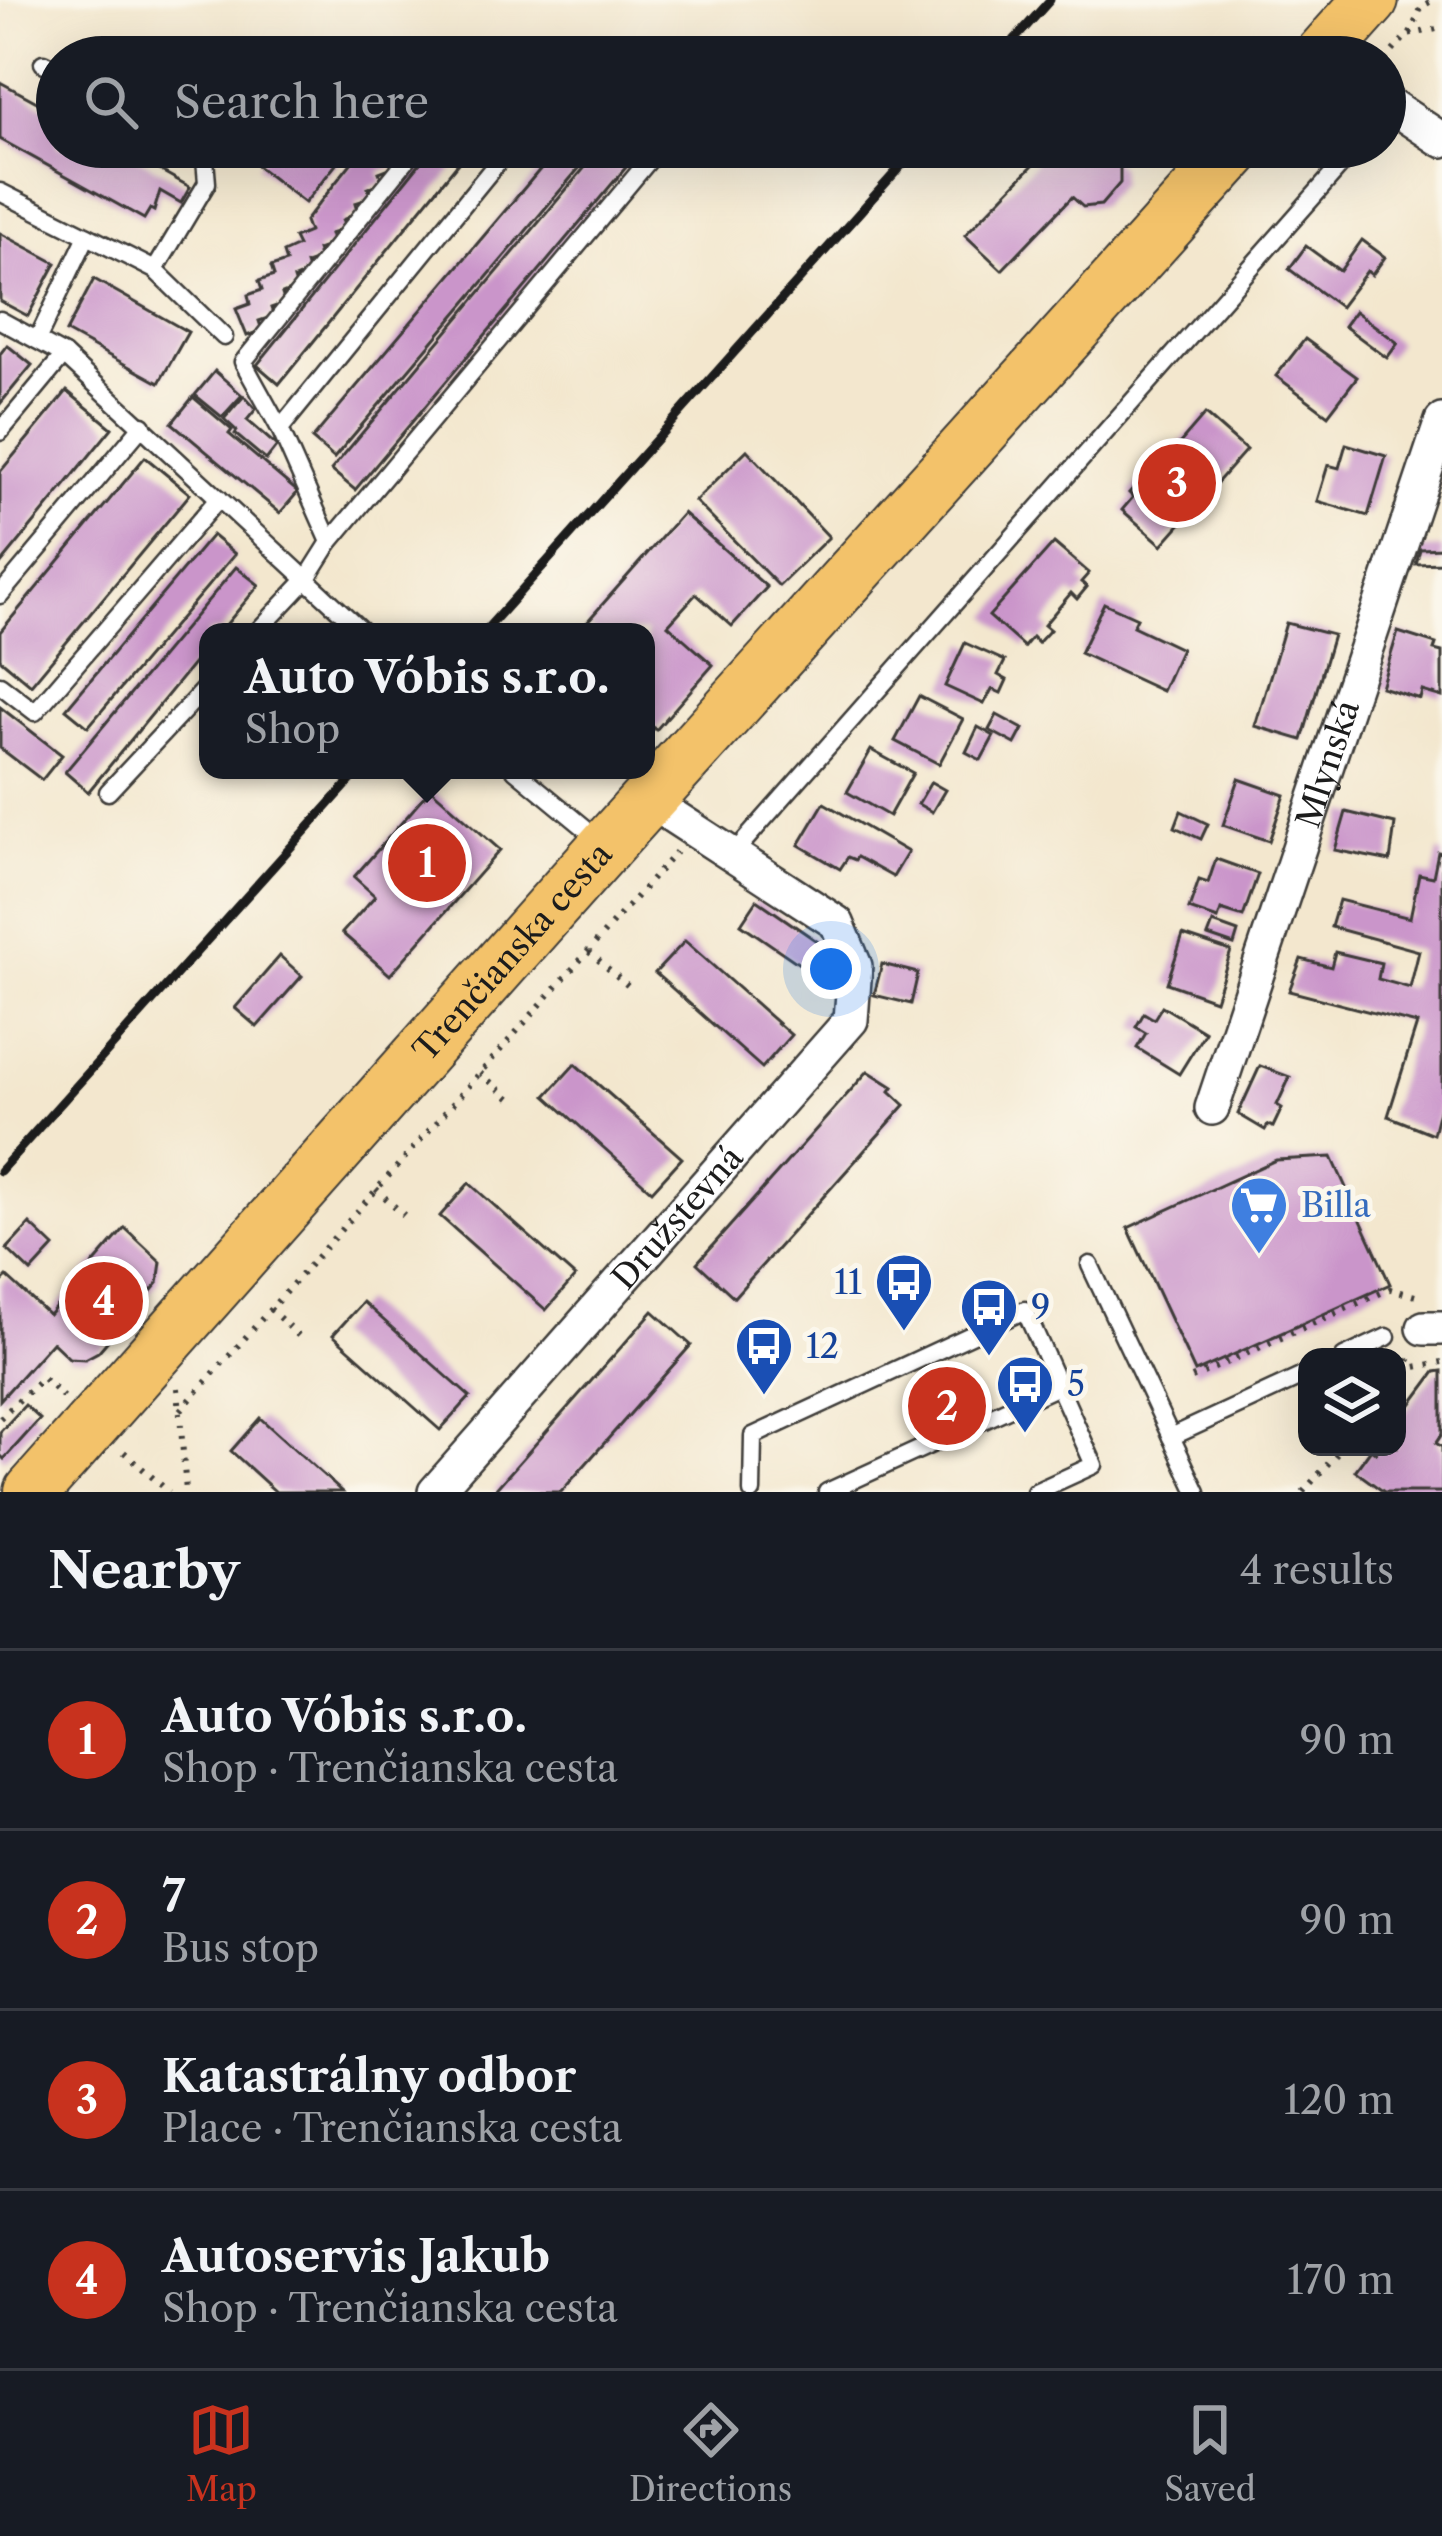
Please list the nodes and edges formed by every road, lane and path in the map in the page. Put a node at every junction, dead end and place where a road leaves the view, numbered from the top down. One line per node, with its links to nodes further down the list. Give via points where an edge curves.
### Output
1 (1435, 0): 3 (path)
2 (1442, 28): 4 (path)
3 (1365, 36)
4 (1388, 36)
5 (1406, 119): 6 (street)
6 (1442, 140)
7 (206, 168): 15 (lane, via 208,183)
8 (400, 168): 22 (lane, via 243,362)
9 (493, 168): 22 (lane)
10 (642, 168): 25 (lane)
11 (1219, 168): 34 (main road, Trenčianska cesta)
12 (1338, 168): 37 (lane)
13 (0, 192): 14 (lane)
14 (87, 236): 15 (lane); 18 (lane)
15 (155, 270): 17 (lane)
16 (0, 320): 18 (lane)
17 (224, 337)
18 (37, 340): 19 (lane)
19 (64, 355): 21 (lane); 23 (lane)
20 (1442, 421): 42 (street, Mlynská)
21 (143, 425): 24 (lane); 27 (lane)
22 (280, 429): 25 (lane)
23 (0, 432)
24 (219, 498): 26 (lane); 30 (lane, via 35,712)
25 (330, 542): 26 (lane)
26 (306, 580): 28 (lane); 29 (lane)
27 (0, 595)
28 (265, 623)
29 (352, 623)
30 (0, 685)
31 (199, 695): 33 (lane)
32 (526, 779): 36 (lane)
33 (108, 791)
34 (648, 800): 35 (street); 36 (main road, Trenčianska cesta)
35 (694, 831): 37 (street); 38 (path)
36 (607, 846): 63 (main road, Trenčianska cesta)
37 (732, 855): 66 (street, Družstevná, via 837,923 855,966 850,1020)
38 (589, 952): 39 (path); 40 (path)
39 (633, 990)
40 (481, 1073): 41 (path); 43 (path)
41 (512, 1100)
42 (1211, 1108)
43 (376, 1190): 44 (path); 46 (path)
44 (404, 1215)
45 (1090, 1264): 60 (lane)
46 (270, 1310): 49 (path); 58 (path)
47 (1429, 1318): 53 (path, via 1390,1289)
48 (1387, 1337): 50 (lane)
49 (302, 1339)
50 (1363, 1348)
51 (1442, 1363): 52 (path)
52 (1406, 1369)
53 (1192, 1378)
54 (1298, 1378): 60 (lane)
55 (1058, 1386): 67 (lane, via 1024,1310 753,1436); 68 (lane); 69 (lane, via 1094,1466)
56 (178, 1388): 58 (path)
57 (73, 1406): 59 (path, via 43,1378)
58 (181, 1410): 65 (path)
59 (0, 1418)
60 (1172, 1437): 70 (lane)
61 (123, 1451): 64 (path)
62 (1335, 1456): 71 (path)
63 (32, 1492)
64 (169, 1492)
65 (186, 1492)
66 (435, 1492)
67 (752, 1492)
68 (826, 1492)
69 (1035, 1492)
70 (1197, 1492)
71 (1303, 1492)

